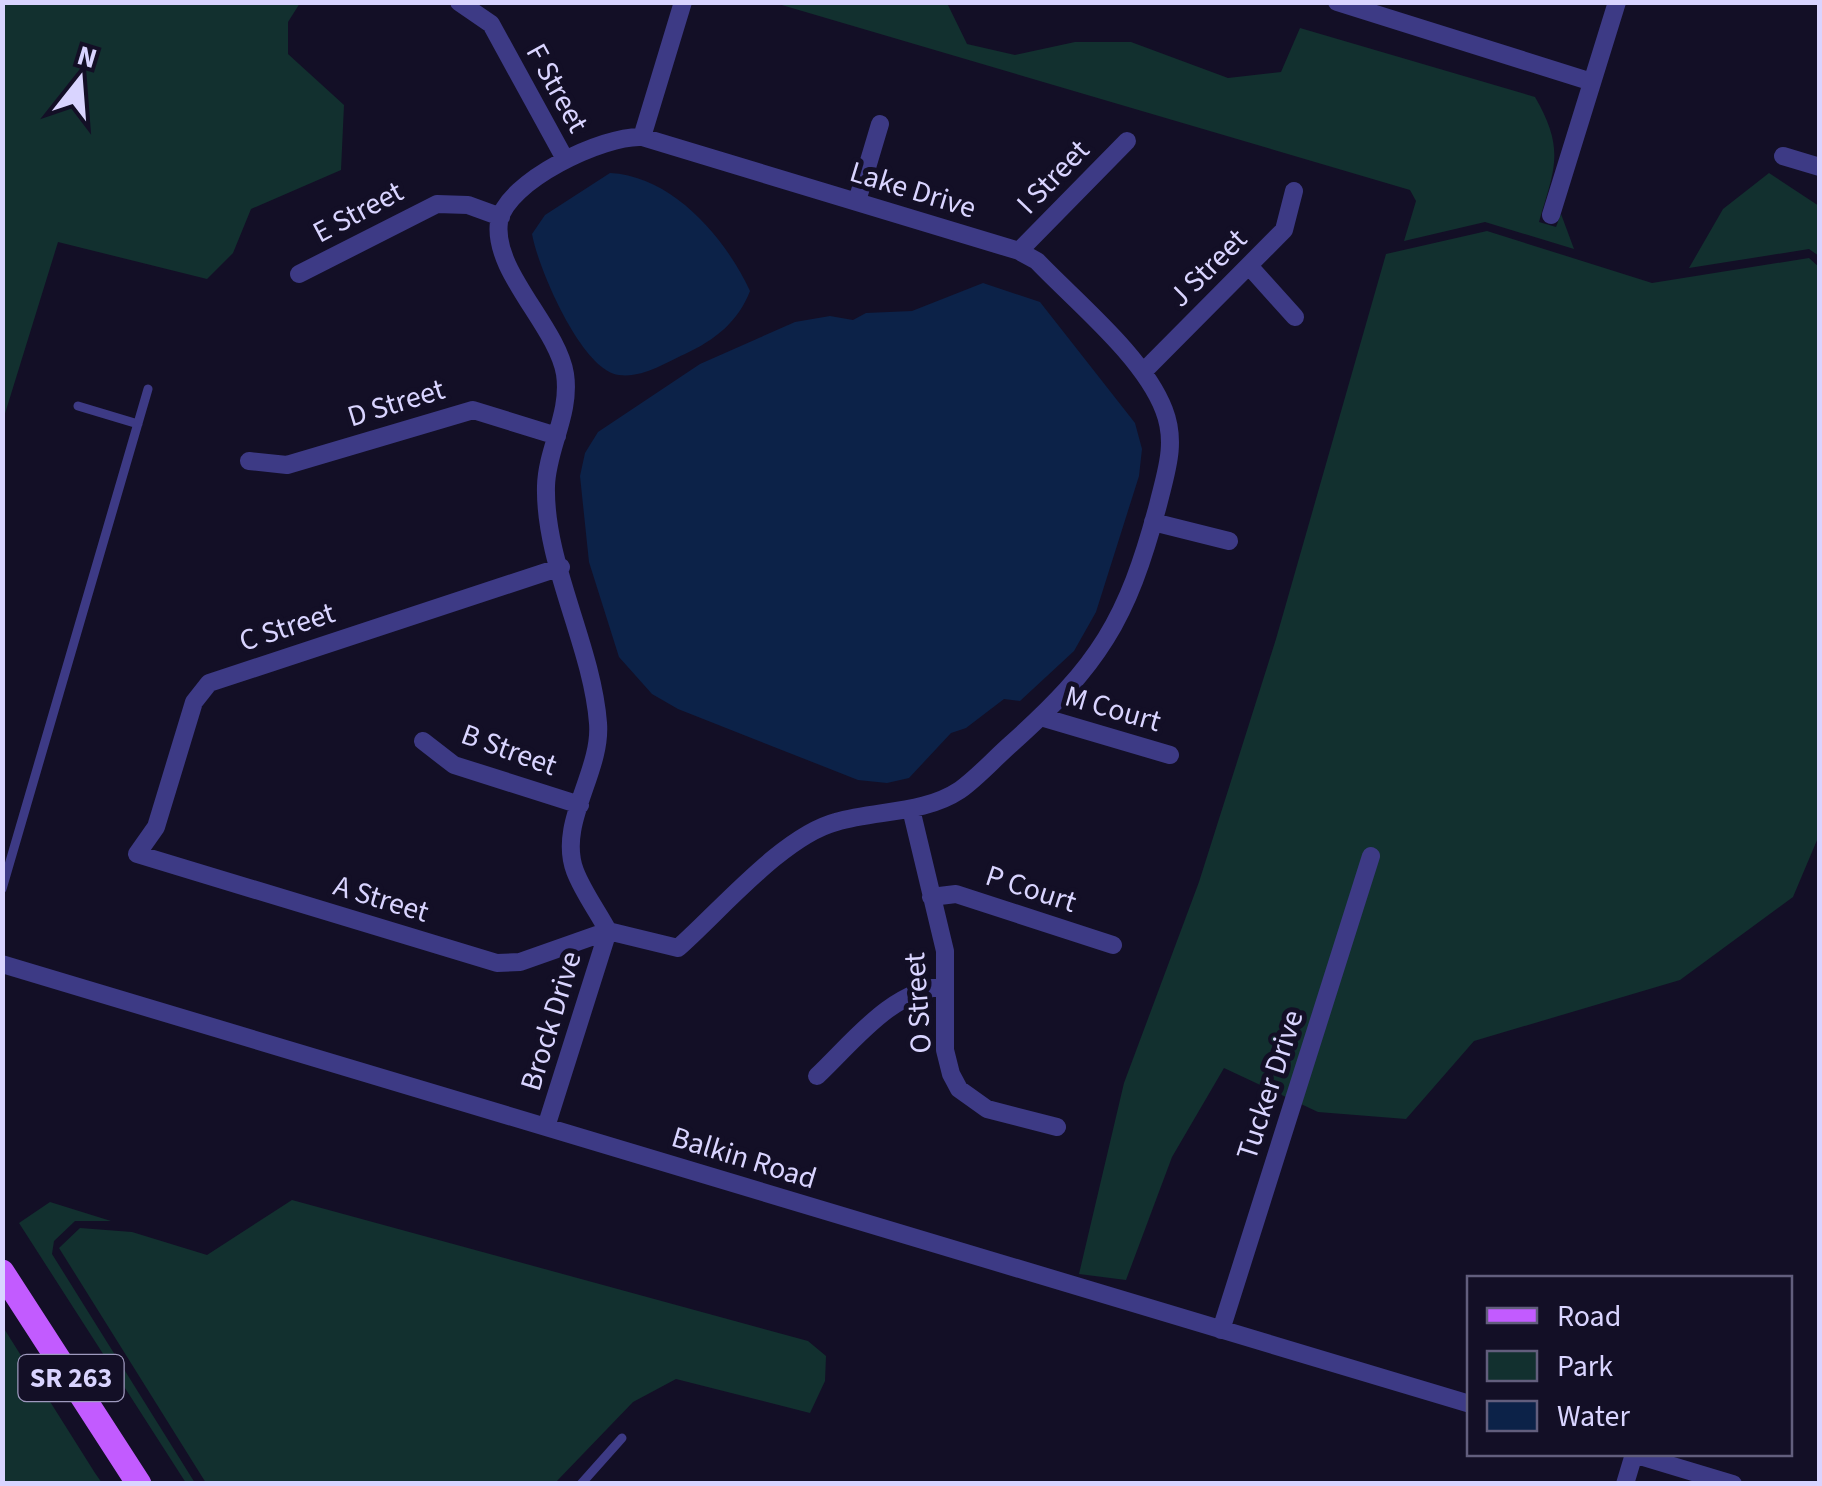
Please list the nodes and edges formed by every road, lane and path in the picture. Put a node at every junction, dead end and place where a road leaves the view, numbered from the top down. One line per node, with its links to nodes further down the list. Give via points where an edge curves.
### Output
1 (459, 2): 5 (street, F Street)
2 (683, 2): 8 (street)
3 (1337, 2): 6 (street)
4 (1617, 2): 6 (street)
5 (481, 8): 11 (street, F Street)
6 (1592, 82): 15 (street)
7 (880, 124): 14 (street)
8 (642, 137): 11 (street, Lake Drive, via 614,139); 14 (street, Lake Drive)
9 (1126, 141): 17 (street, I Street)
10 (1783, 156): 12 (street)
11 (565, 159): 16 (street, Lake Drive, via 509,202)
12 (1820, 167)
13 (1294, 191): 18 (street, J Street, via 1284,230)
14 (857, 202): 17 (street, Lake Drive)
15 (1551, 215)
16 (501, 217): 19 (street, E Street, via 437,204); 25 (street, via 500,240 513,272 562,363)
17 (1019, 251): 21 (street, Lake Drive, via 1037,261)
18 (1250, 267): 20 (street); 21 (street, J Street)
19 (299, 274)
20 (1295, 317)
21 (1143, 372): 27 (street, Lake Drive, via 1166,412 1171,438)
22 (148, 389): 24 (lane)
23 (78, 406): 24 (lane)
24 (138, 424): 37 (lane)
25 (557, 436): 26 (street, D Street, via 473,410 287,465); 29 (street, via 546,488)
26 (250, 460)
27 (1153, 522): 28 (street); 30 (street, Lake Drive, via 1110,636 1076,684)
28 (1229, 541)
29 (561, 567): 33 (street, via 598,725); 35 (street, C Street, via 209,683 194,702 156,827)
30 (1041, 717): 32 (street, M Court); 34 (street, Lake Drive, via 959,791)
31 (423, 741): 33 (street, B Street, via 454,765)
32 (1170, 754)
33 (580, 805): 39 (street, via 574,868)
34 (911, 810): 38 (street, O Street); 39 (street, Lake Drive, via 834,822 798,840 678,948)
35 (137, 854): 39 (street, A Street, via 497,963 520,962)
36 (1371, 856): 47 (street, Tucker Drive)
37 (2, 889)
38 (931, 897): 40 (street, P Court, via 956,894); 42 (street, O Street, via 945,951)
39 (608, 931): 45 (street, Brock Drive)
40 (1112, 945)
41 (2, 964): 45 (street, Balkin Road)
42 (945, 986): 43 (street, via 918,989 892,1004); 44 (street, O Street, via 946,1050 960,1089 986,1108)
43 (817, 1076)
44 (1057, 1126)
45 (546, 1128): 47 (street, Balkin Road)
46 (2, 1272): 53 (main road, SR 263)
47 (1221, 1330): 48 (street, Balkin Road)
48 (1467, 1403)
49 (622, 1438): 52 (lane)
50 (1633, 1456): 55 (street)
51 (1641, 1456): 56 (street)
52 (584, 1480): 54 (lane)
53 (139, 1484)
54 (599, 1484)
55 (1625, 1484)
56 (1733, 1484)

